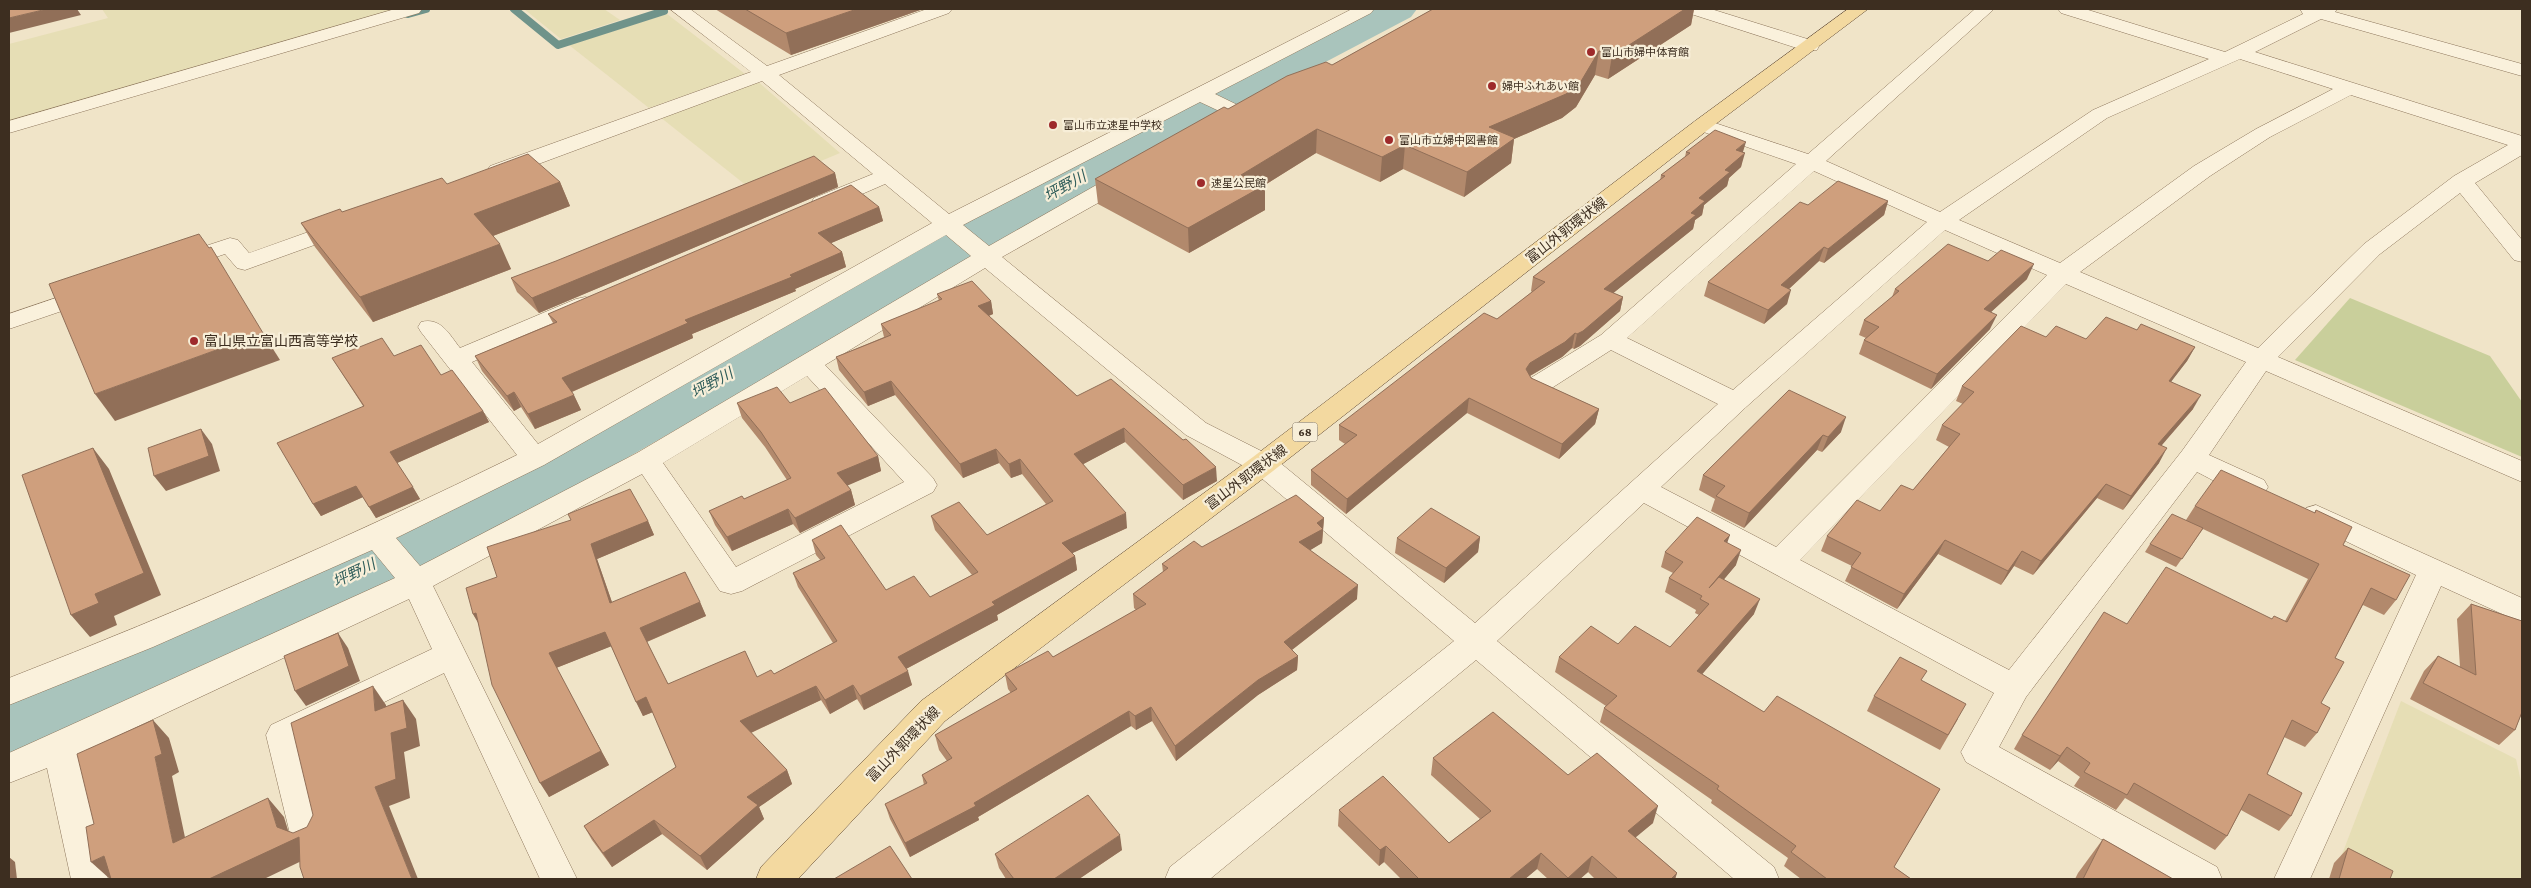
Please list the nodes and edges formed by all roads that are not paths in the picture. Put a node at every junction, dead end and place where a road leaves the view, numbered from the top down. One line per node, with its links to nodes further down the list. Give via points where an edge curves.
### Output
1 (413, 9): 18 (street)
2 (943, 9): 13 (street)
3 (1365, 9): 15 (street)
4 (1694, 9): 10 (street)
5 (1859, 9): 10 (main road, 富山外郭環状線 / 68)
6 (1985, 9): 20 (street)
7 (2067, 9): 11 (street)
8 (2317, 10): 11 (street); 12 (street)
9 (690, 11): 13 (street)
10 (1810, 46): 16 (main road, 富山外郭環状線 / 68)
11 (2231, 56): 14 (street); 27 (street, via 2100,114)
12 (2522, 70)
13 (765, 74): 22 (street); 23 (street)
14 (2348, 89): 19 (street); 32 (street, via 2263,133 2202,171)
15 (1200, 94): 17 (street, via 1246,109); 28 (street)
16 (1702, 125): 20 (street); 46 (main road, 富山外郭環状線 / 68)
17 (1215, 126)
18 (9, 127)
19 (2522, 145): 24 (street)
20 (1813, 163): 27 (street); 37 (street)
21 (1148, 165): 30 (street)
22 (888, 175): 25 (street); 28 (street)
23 (477, 178)
24 (2462, 181): 29 (street); 38 (street, via 2372,249)
25 (798, 214)
26 (365, 219): 31 (street, via 244,263 230,244)
27 (1942, 221): 32 (street); 42 (street)
28 (948, 224): 30 (street); 43 (street)
29 (2522, 255)
30 (988, 256): 40 (street); 46 (street, via 1196,429)
31 (156, 270)
32 (2064, 272): 38 (street); 50 (street)
33 (110, 287): 35 (street)
34 (609, 294): 39 (street)
35 (9, 322)
36 (430, 328): 39 (street)
37 (1610, 340): 41 (street); 42 (street)
38 (2261, 359): 44 (street); 47 (street)
39 (455, 360): 43 (street)
40 (809, 363): 45 (street); 45 (street, via 923,485 731,583)
41 (1538, 385)
42 (1736, 402): 48 (street)
43 (534, 458): 49 (street)
44 (2192, 458): 51 (street); 56 (street)
45 (647, 460): 52 (street)
46 (1263, 464): 54 (street); 64 (main road, 富山外郭環状線 / 68, via 933,711)
47 (2522, 472)
48 (1642, 489): 50 (street); 54 (street)
49 (376, 535): 52 (street); 57 (street, via 271,583)
50 (1780, 562): 56 (street)
51 (2433, 570): 53 (street); 67 (street)
52 (416, 582): 55 (street); 58 (street)
53 (2522, 611)
54 (1475, 642): 61 (street); 65 (street)
55 (451, 655): 60 (street, via 283,735); 63 (street)
56 (2014, 688): 66 (street, via 1978,752)
57 (9, 692)
58 (60, 747): 59 (street); 62 (street)
59 (9, 768)
60 (308, 834)
61 (1197, 875)
62 (89, 879)
63 (559, 879)
64 (774, 879)
65 (1761, 879)
66 (2204, 879)
67 (2292, 879)

